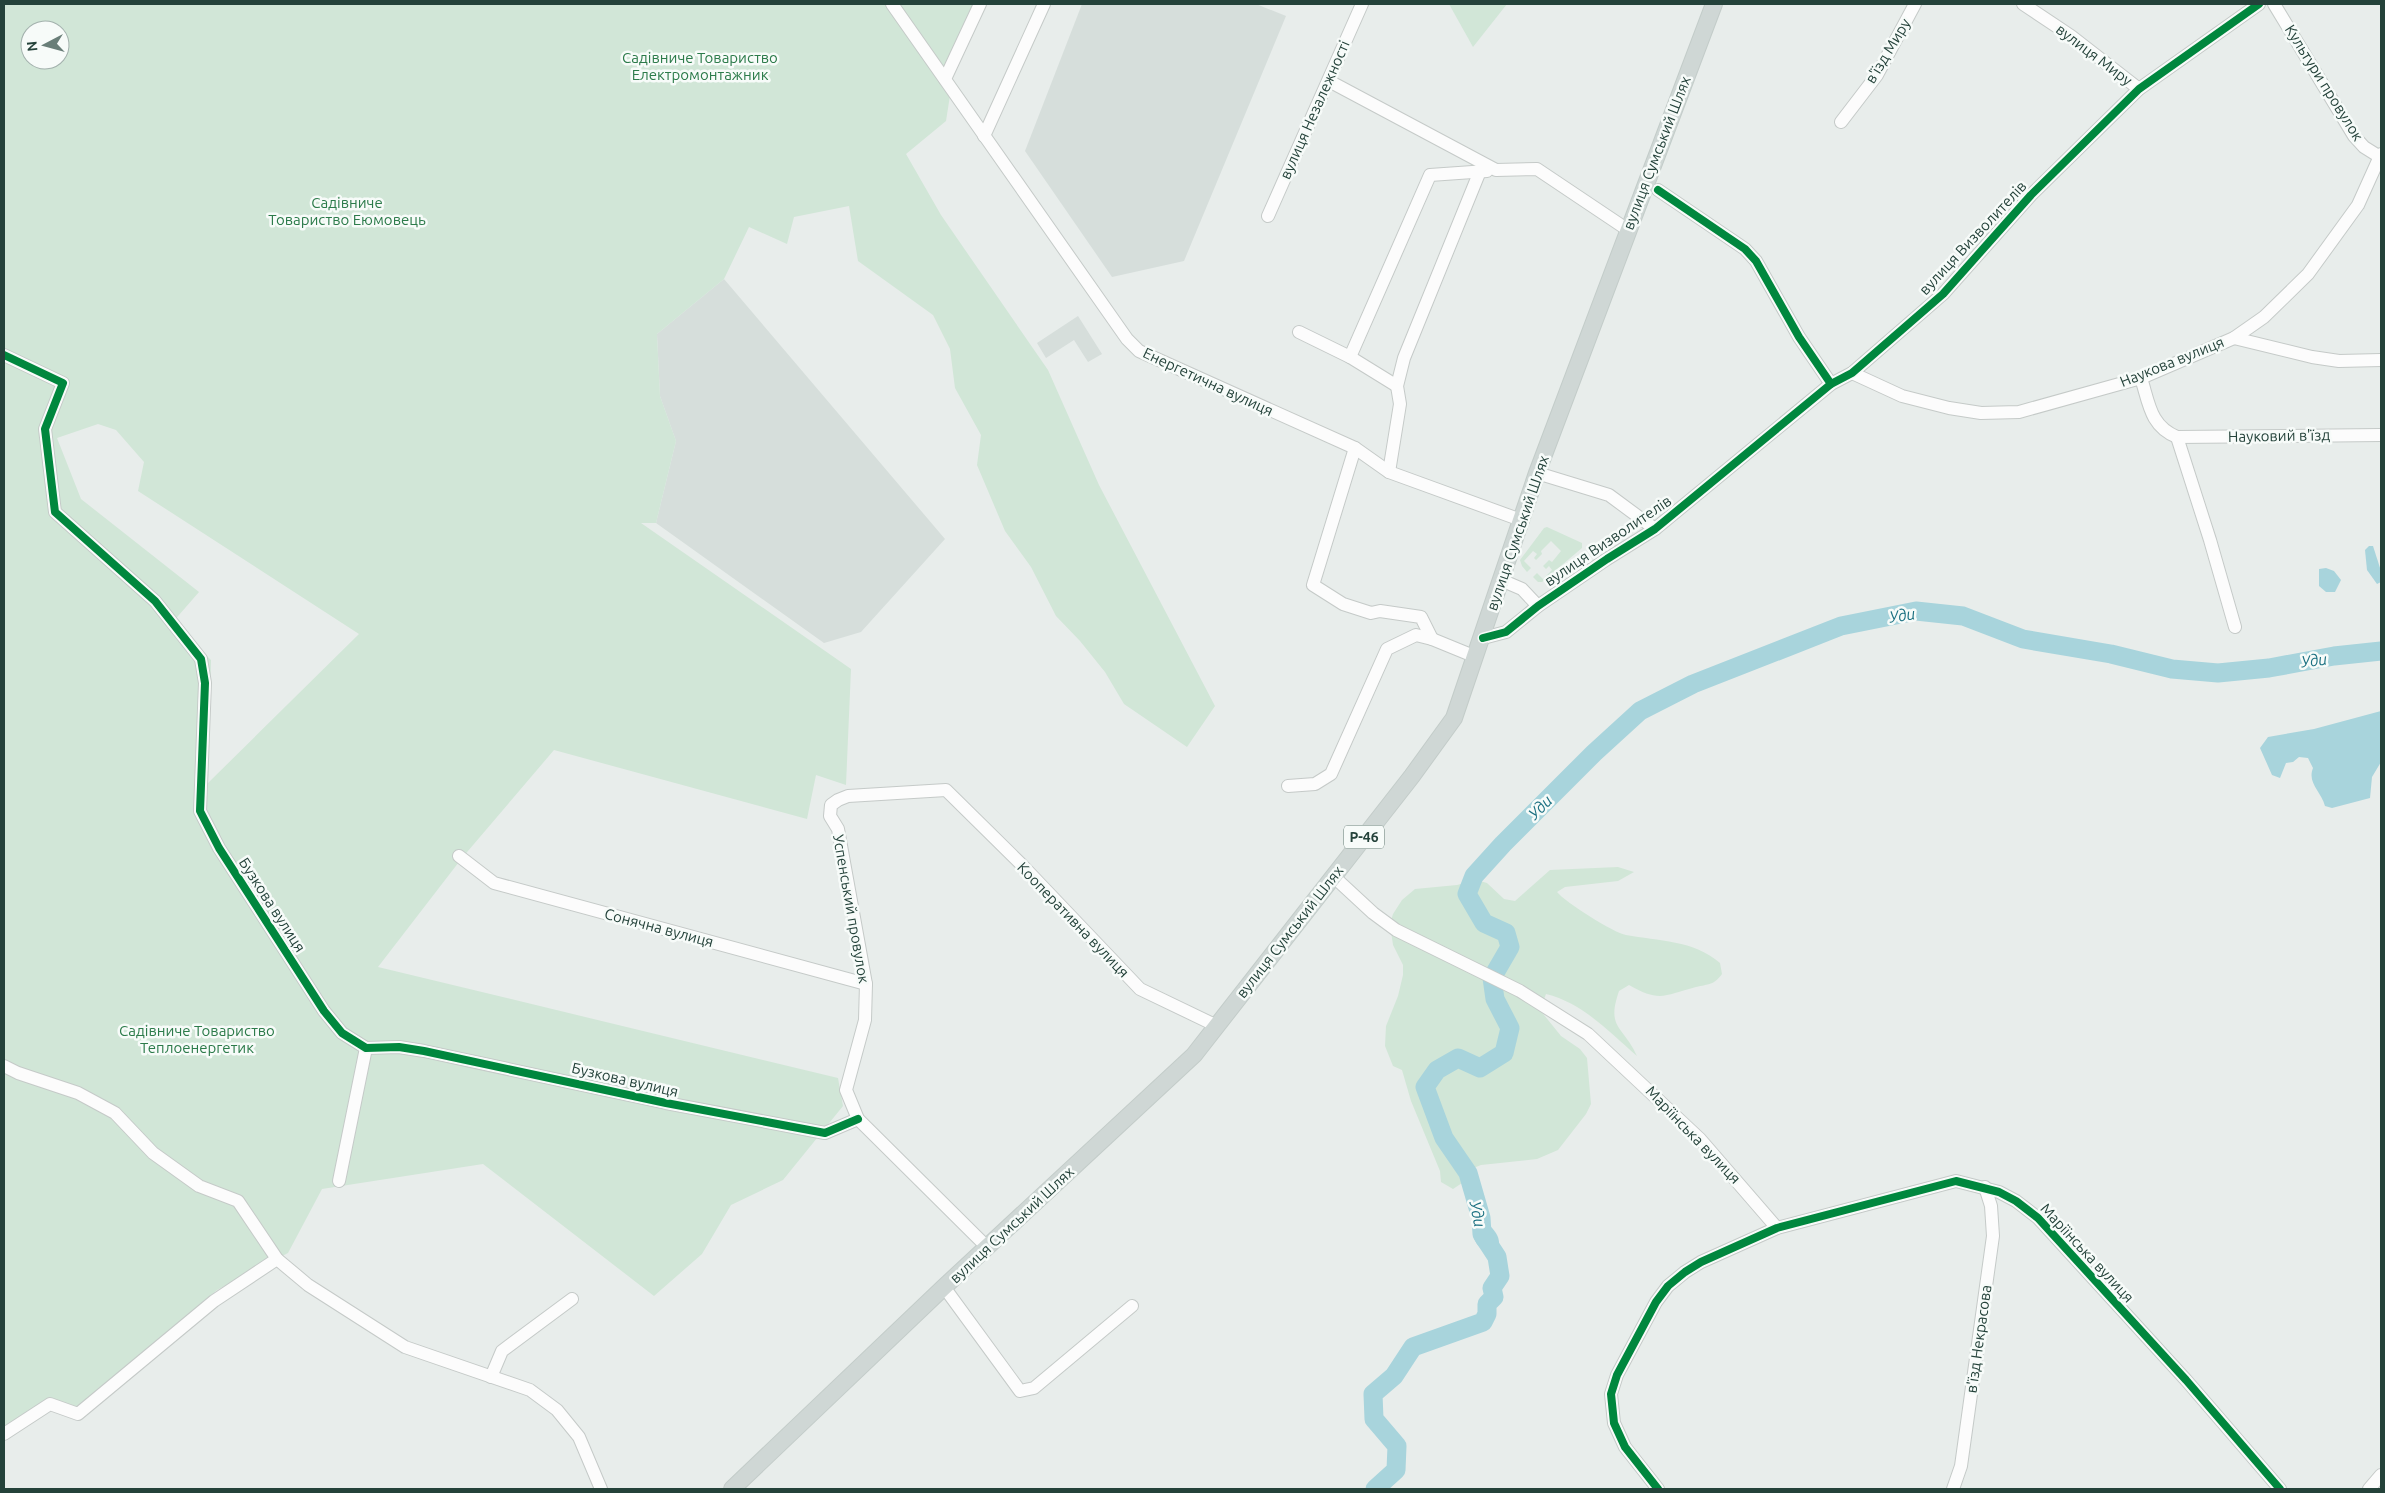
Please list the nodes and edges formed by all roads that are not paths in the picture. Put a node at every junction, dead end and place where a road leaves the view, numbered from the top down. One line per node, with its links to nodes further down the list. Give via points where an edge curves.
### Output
1 (892, 4): 10 (street, Енергетична вулиця)
2 (980, 4): 10 (street)
3 (1044, 4): 14 (street)
4 (1362, 4): 11 (street, вулиця Незалежності)
5 (1714, 4): 20 (main road, вулиця Сумський Шлях / Р-46)
6 (1915, 4): 13 (street, в'їзд Миру, via 1877,75)
7 (2023, 4): 12 (street, вулиця Миру, via 2071,36)
8 (2260, 4): 12 (street, вулиця Визволителів)
9 (2274, 4): 15 (street, Культури провулок, via 2354,136 2364,147)
10 (945, 79): 14 (street, Енергетична вулиця)
11 (1329, 81): 16 (street); 19 (street, вулиця Незалежності)
12 (2139, 89): 26 (street, вулиця Визволителів, via 2031,195 1943,294)
13 (1841, 122)
14 (984, 136): 32 (street, Енергетична вулиця, via 1127,339 1139,351)
15 (2380, 155): 22 (street, Наукова вулиця, via 2358,205 2308,274 2264,317)
16 (1496, 170): 17 (street); 20 (street, via 1538,169)
17 (1480, 171): 24 (street, via 1430,175); 29 (street, via 1404,358)
18 (1658, 190): 28 (street, via 1745,249 1756,261)
19 (1268, 216)
20 (1628, 230): 34 (main road, вулиця Сумський Шлях / Р-46)
21 (1299, 332): 24 (street)
22 (2234, 338): 25 (street, via 2312,357 2339,361); 27 (street, Наукова вулиця)
23 (4, 355): 49 (street, Бузкова вулиця, via 63,382 45,429 55,512 155,601 201,659 205,683 200,811 219,848 324,1011 342,1033)
24 (1350, 357): 29 (street)
25 (2381, 360)
26 (1852, 373): 27 (street, Наукова вулиця, via 1902,396 1981,413 2020,412); 28 (street, вулиця Визволителів)
27 (2141, 378): 31 (street, via 2154,420 2167,433)
28 (1831, 384): 36 (street, вулиця Визволителів)
29 (1397, 386): 33 (street, via 1400,404)
30 (2381, 435): 31 (street, Науковий в'їзд)
31 (2177, 437): 39 (street)
32 (1355, 448): 33 (street, Енергетична вулиця); 41 (street, via 1313,584 1342,604 1371,613 1380,611 1421,617)
33 (1389, 472): 35 (street, Енергетична вулиця)
34 (1538, 472): 35 (main road, вулиця Сумський Шлях / Р-46); 36 (street, via 1609,495)
35 (1521, 520): 37 (main road, вулиця Сумський Шлях / Р-46)
36 (1655, 530): 38 (street, вулиця Визволителів, via 1607,558)
37 (1501, 580): 38 (street, via 1522,589); 40 (main road, вулиця Сумський Шлях / Р-46)
38 (1538, 606): 40 (street, вулиця Визволителів, via 1506,632)
39 (2235, 627)
40 (1483, 638): 42 (main road, вулиця Сумський Шлях / Р-46)
41 (1432, 639): 42 (street); 43 (street, via 1416,636 1387,649 1331,774 1315,784)
42 (1476, 657): 46 (main road, вулиця Сумський Шлях / Р-46, via 1454,718)
43 (1288, 786)
44 (946, 790): 47 (street, Успенський провулок, via 848,796 831,805 830,816 838,829); 48 (street, Кооперативна вулиця, via 1140,990)
45 (460, 856): 47 (street, Сонячна вулиця, via 494,883)
46 (1333, 876): 48 (main road, вулиця Сумський Шлях / Р-46); 54 (street, Маріїнська вулиця, via 1386,924 1520,991 1588,1034 1700,1139)
47 (866, 984): 51 (street, Успенський провулок, via 865,1020 846,1090)
48 (1217, 1026): 55 (main road, вулиця Сумський Шлях / Р-46, via 1194,1055)
49 (366, 1048): 51 (street, Бузкова вулиця, via 399,1047 424,1051 825,1133); 52 (street)
50 (4, 1066): 56 (street, via 78,1093 115,1113 153,1153 199,1186 238,1201)
51 (858, 1119): 55 (street)
52 (339, 1181)
53 (1985, 1188): 54 (street, Маріїнська вулиця, via 1956,1181); 66 (street, в'їзд Некрасова, via 1991,1206 1993,1236 1961,1466); 67 (street, Маріїнська вулиця, via 2016,1201 2038,1218)
54 (1777, 1228): 65 (street, via 1701,1262 1668,1286 1617,1375 1611,1394 1614,1423 1625,1446)
55 (987, 1248): 57 (main road, вулиця Сумський Шлях / Р-46)
56 (277, 1259): 60 (street, via 308,1285 405,1348); 61 (street, via 214,1301 78,1414 50,1404)
57 (944, 1287): 59 (street, via 1020,1391 1034,1388); 64 (main road, вулиця Сумський Шлях / Р-46)
58 (572, 1298): 60 (street, via 502,1351)
59 (1132, 1306)
60 (491, 1377): 63 (street, via 530,1390 557,1410 578,1437)
61 (4, 1434)
62 (2381, 1475): 68 (street)
63 (601, 1489)
64 (732, 1489)
65 (1658, 1489)
66 (1953, 1489)
67 (2280, 1489)
68 (2369, 1489)

